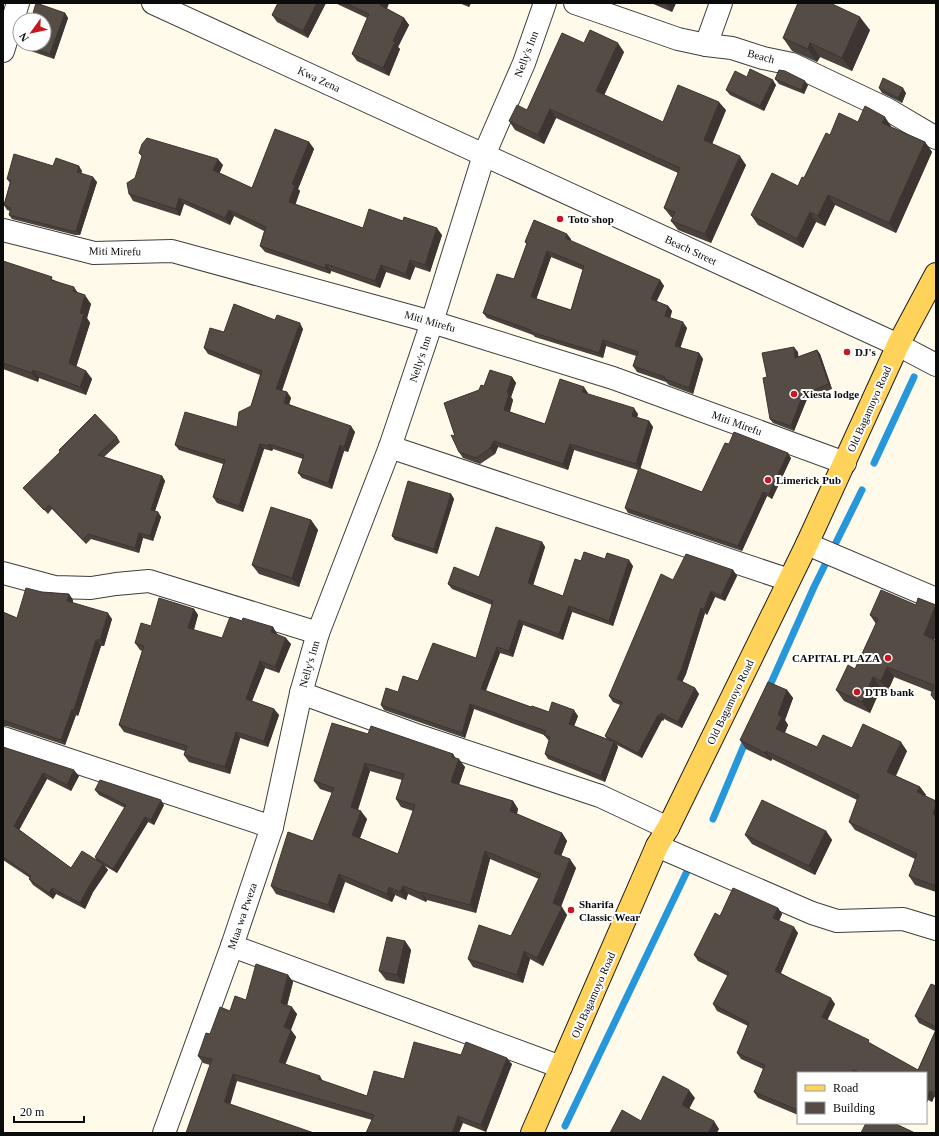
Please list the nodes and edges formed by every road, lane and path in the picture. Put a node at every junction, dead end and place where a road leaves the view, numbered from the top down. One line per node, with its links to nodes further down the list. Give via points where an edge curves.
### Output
1 (18, 3): 7 (street)
2 (153, 3): 9 (street, Kwa Zena)
3 (545, 3): 9 (street, Nelly's Inn, via 524,63)
4 (575, 3): 6 (street, Beach, via 678,39)
5 (721, 3): 6 (street)
6 (706, 45): 8 (street, Beach, via 732,48 792,64 887,109)
7 (3, 51)
8 (936, 138)
9 (484, 155): 12 (street, Nelly's Inn); 13 (street, Beach Street)
10 (3, 230): 12 (street, Miti Mirefu, via 94,253 172,251)
11 (936, 274): 13 (main road, Old Bagamoyo Road)
12 (432, 322): 15 (street, Nelly's Inn); 16 (street, Miti Mirefu, via 613,378)
13 (898, 345): 14 (street, Beach Street); 16 (main road, Old Bagamoyo Road)
14 (936, 365)
15 (390, 447): 19 (street); 21 (street, Nelly's Inn)
16 (845, 463): 17 (main road, Old Bagamoyo Road)
17 (807, 544): 19 (main road, Old Bagamoyo Road); 20 (street)
18 (3, 573): 21 (street, via 55,587 91,588 149,581)
19 (789, 580): 25 (main road, Old Bagamoyo Road)
20 (936, 599)
21 (318, 633): 22 (street, Nelly's Inn)
22 (301, 693): 24 (street, Mtaa wa Pweza); 25 (street, via 419,736 600,796)
23 (3, 738): 24 (street)
24 (272, 827): 28 (street, Mtaa wa Pweza)
25 (668, 828): 26 (main road, Old Bagamoyo Road)
26 (657, 846): 27 (street, via 812,913 837,921 903,919); 29 (main road, Old Bagamoyo Road)
27 (936, 929)
28 (232, 946): 29 (street); 31 (street, Mtaa wa Pweza)
29 (561, 1067): 30 (main road, Old Bagamoyo Road)
30 (534, 1132)
31 (164, 1133)

